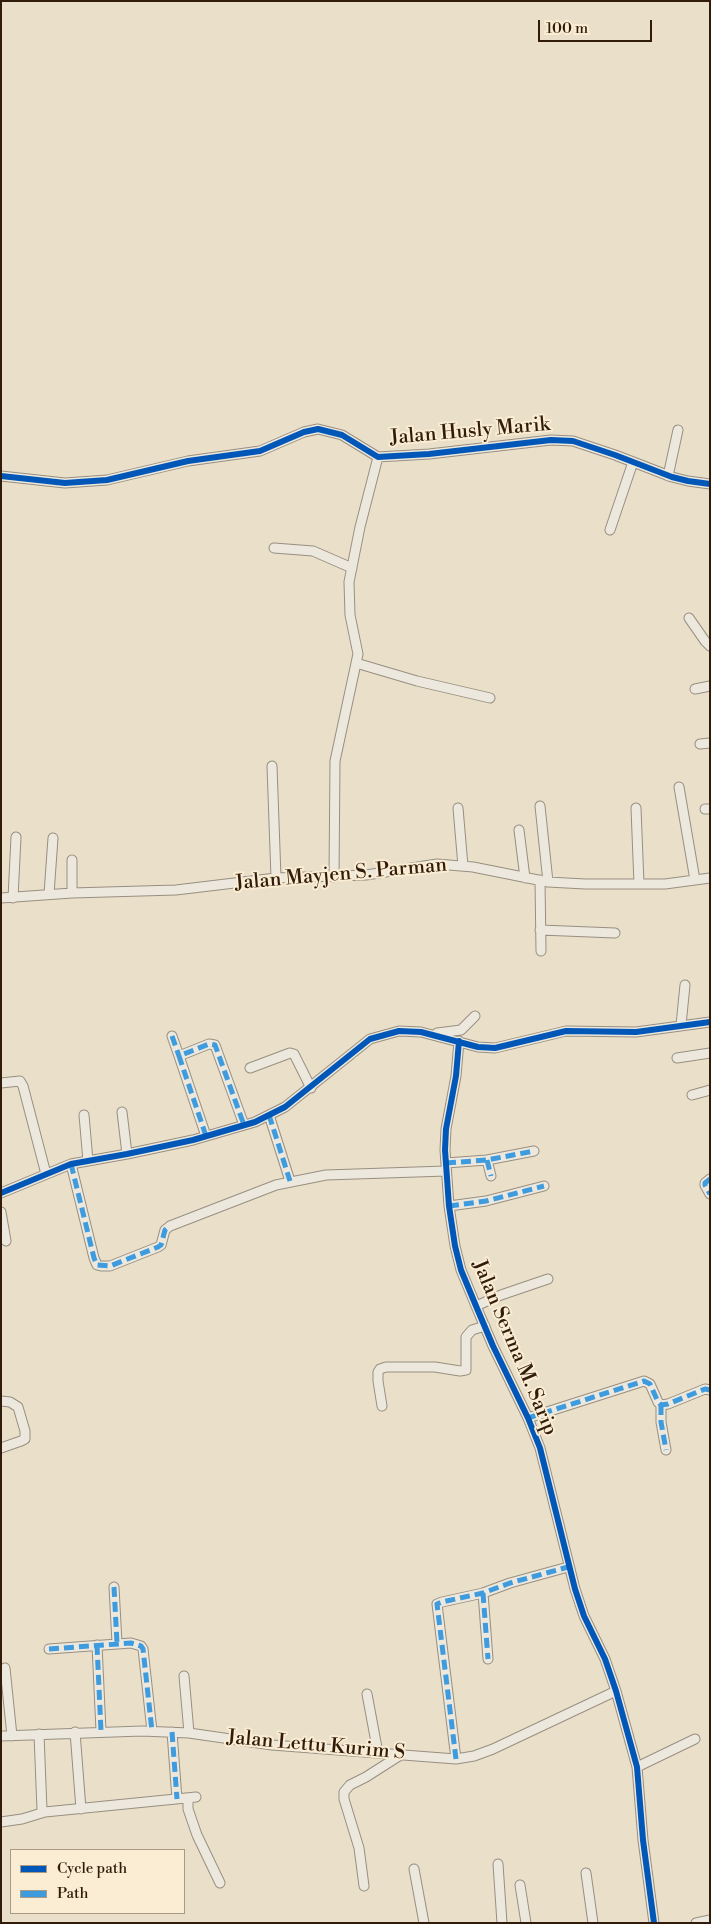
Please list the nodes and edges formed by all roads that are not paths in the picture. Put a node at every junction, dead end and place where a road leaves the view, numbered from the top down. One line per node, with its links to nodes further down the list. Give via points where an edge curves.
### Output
1 (678, 430): 5 (street)
2 (378, 457): 3 (street, Jalan Husly Marik, via 562,440 585,444); 4 (street, Jalan Husly Marik, via 342,436 318,429 260,451 188,461 106,480 65,483); 9 (street)
3 (633, 462): 5 (street, Jalan Husly Marik); 7 (street)
4 (1, 476)
5 (668, 476): 6 (street, Jalan Husly Marik)
6 (710, 484)
7 (610, 530)
8 (274, 548): 9 (street, via 313,551)
9 (352, 568): 12 (street, via 349,601 358,654)
10 (689, 618): 11 (street)
11 (710, 646)
12 (356, 663): 15 (street); 28 (street, via 335,761)
13 (710, 686): 14 (street)
14 (695, 690)
15 (490, 698)
16 (710, 743): 17 (street)
17 (700, 744)
18 (272, 766): 29 (street)
19 (679, 787): 32 (street)
20 (540, 806): 33 (street)
21 (458, 808): 27 (street)
22 (636, 808): 34 (street)
23 (519, 830): 30 (street)
24 (16, 837): 38 (street)
25 (53, 838): 36 (street)
26 (72, 860): 35 (street)
27 (463, 866): 28 (street, Jalan Mayjen S. Parman, via 425,865 384,873); 30 (street, Jalan Mayjen S. Parman)
28 (334, 877): 29 (street, Jalan Mayjen S. Parman)
29 (276, 878): 35 (street, Jalan Mayjen S. Parman, via 176,890)
30 (525, 878): 33 (street, Jalan Mayjen S. Parman)
31 (710, 878): 32 (street, Jalan Mayjen S. Parman)
32 (695, 880): 34 (street, Jalan Mayjen S. Parman)
33 (544, 881): 34 (street, Jalan Mayjen S. Parman); 39 (street)
34 (639, 884)
35 (72, 893): 36 (street, Jalan Mayjen S. Parman)
36 (49, 894): 38 (street, Jalan Mayjen S. Parman)
37 (1, 898): 38 (street, Jalan Mayjen S. Parman)
38 (13, 898)
39 (540, 930): 40 (street); 41 (street)
40 (615, 933)
41 (541, 951)
42 (685, 984): 45 (street)
43 (475, 1016): 46 (street, via 461,1030)
44 (710, 1022): 45 (street)
45 (681, 1025): 48 (street, via 623,1032 566,1030 495,1048)
46 (430, 1034): 48 (street); 54 (street, via 399,1031 370,1039)
47 (172, 1036): 50 (street)
48 (460, 1042): 67 (street, Jalan Serma M. Sarip, via 446,1129)
49 (710, 1053): 51 (street)
50 (179, 1056): 60 (street, via 209,1044 215,1045); 61 (street)
51 (677, 1058)
52 (250, 1068): 54 (street, via 294,1054)
53 (1, 1083): 68 (street, via 20,1081 23,1086)
54 (311, 1088): 58 (street)
55 (710, 1090): 56 (street)
56 (692, 1095)
57 (122, 1112): 63 (street)
58 (269, 1115): 60 (street); 71 (street)
59 (84, 1116): 65 (street)
60 (244, 1125): 61 (street)
61 (206, 1136): 63 (street)
62 (534, 1151): 64 (street)
63 (127, 1154): 65 (street)
64 (487, 1160): 67 (street); 69 (street)
65 (88, 1161): 66 (street)
66 (71, 1164): 68 (street); 71 (street, via 94,1258 101,1266 110,1266 158,1247 170,1226)
67 (446, 1167): 71 (street, via 326,1175); 75 (street, Jalan Serma M. Sarip)
68 (46, 1174): 73 (street)
69 (490, 1176)
70 (710, 1179): 74 (street, via 705,1185)
71 (290, 1181)
72 (544, 1186): 75 (street, via 486,1201)
73 (1, 1194)
74 (710, 1194)
75 (449, 1206): 79 (street, Jalan Serma M. Sarip, via 455,1246)
76 (1, 1212): 77 (street)
77 (6, 1241)
78 (548, 1279): 79 (street)
79 (476, 1306): 80 (street, Jalan Serma M. Sarip)
80 (485, 1326): 84 (street, via 472,1330 466,1337 466,1370 460,1372 435,1367 380,1369 378,1381); 85 (street, Jalan Serma M. Sarip)
81 (710, 1390): 83 (street)
82 (1, 1401): 86 (street, via 18,1407 25,1431 25,1439)
83 (661, 1405): 85 (street, via 650,1384 644,1380); 87 (street)
84 (382, 1406)
85 (528, 1418): 88 (street, Jalan Serma M. Sarip, via 546,1468)
86 (1, 1448)
87 (666, 1450)
88 (568, 1567): 90 (street); 97 (street, Jalan Serma M. Sarip, via 584,1616)
89 (114, 1588): 91 (street)
90 (483, 1593): 94 (street); 110 (street, via 437,1604)
91 (117, 1643): 92 (street); 100 (street, via 131,1642 143,1648)
92 (97, 1644): 93 (street); 99 (street)
93 (49, 1649)
94 (488, 1659)
95 (5, 1668): 106 (street)
96 (184, 1676): 103 (street)
97 (616, 1690): 110 (street, Jalan Lettu Kurim S, via 493,1749); 111 (street, Jalan Serma M. Sarip)
98 (368, 1694): 108 (street)
99 (102, 1731): 100 (street, Jalan Lettu Kurim S); 101 (street, Jalan Lettu Kurim S)
100 (152, 1731): 102 (street, Jalan Lettu Kurim S)
101 (76, 1732): 104 (street, Jalan Lettu Kurim S); 113 (street)
102 (172, 1732): 103 (street, Jalan Lettu Kurim S); 112 (street)
103 (189, 1733): 108 (street, Jalan Lettu Kurim S, via 272,1745)
104 (39, 1734): 106 (street, Jalan Lettu Kurim S); 114 (street)
105 (1, 1736): 106 (street, Jalan Lettu Kurim S)
106 (12, 1736)
107 (696, 1739): 111 (street)
108 (378, 1753): 109 (street, Jalan Lettu Kurim S)
109 (402, 1754): 110 (street, Jalan Lettu Kurim S); 121 (street, via 350,1785 344,1792 359,1848)
110 (456, 1759)
111 (637, 1767): 127 (street, Jalan Serma M. Sarip)
112 (177, 1799): 113 (street); 119 (street, via 192,1797 188,1810)
113 (80, 1809): 114 (street)
114 (44, 1812): 115 (street)
115 (1, 1822)
116 (498, 1864): 124 (street)
117 (414, 1870): 123 (street)
118 (586, 1873): 126 (street)
119 (220, 1883)
120 (520, 1885): 125 (street)
121 (364, 1886)
122 (710, 1920): 128 (street)
123 (424, 1923)
124 (502, 1923)
125 (526, 1923)
126 (593, 1923)
127 (654, 1923)
128 (696, 1923)

